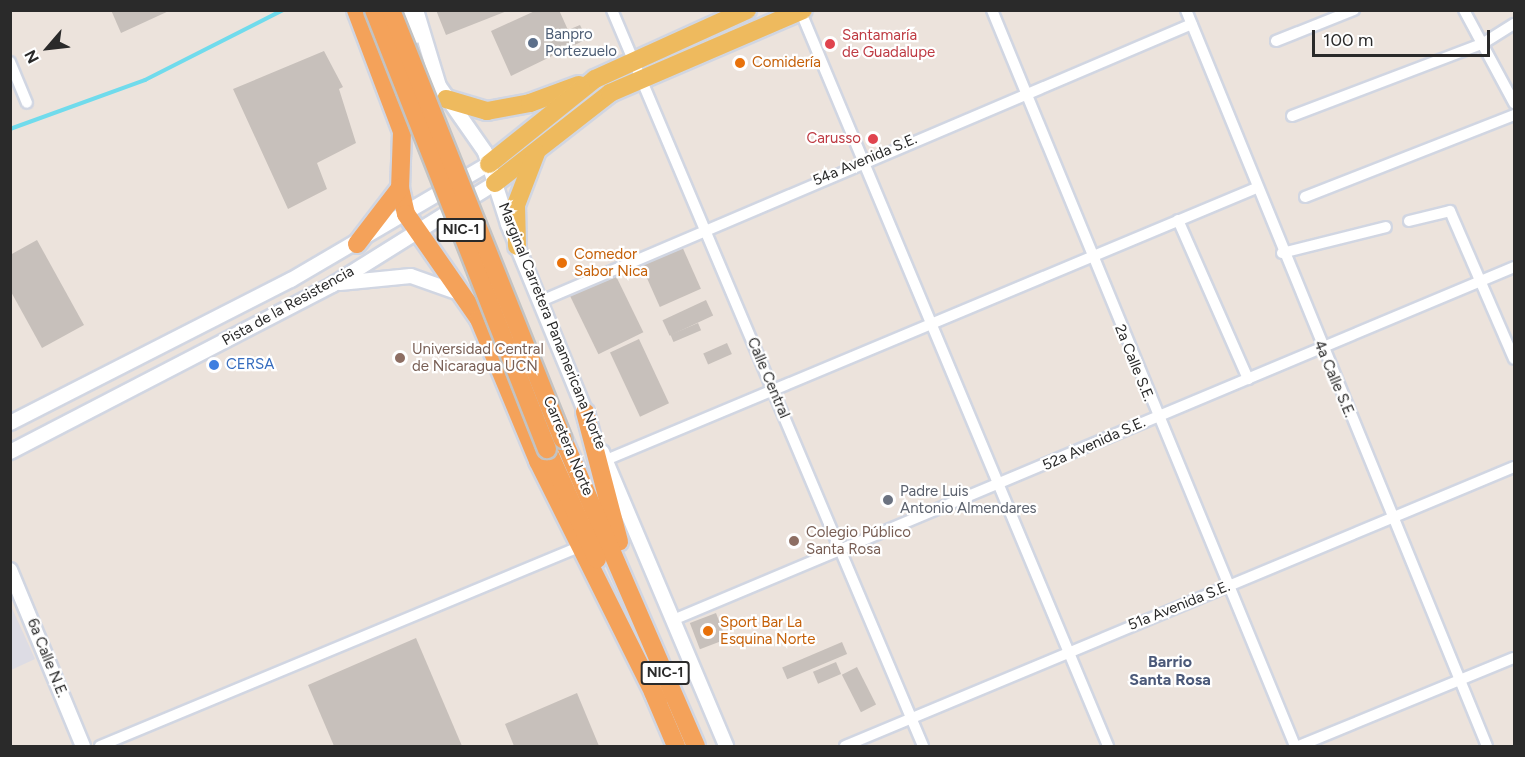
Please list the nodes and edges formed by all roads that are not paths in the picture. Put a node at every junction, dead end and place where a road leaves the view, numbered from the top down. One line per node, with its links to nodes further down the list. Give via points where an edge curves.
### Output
1 (356, 10): 32 (highway, via 402,132)
2 (374, 10): 72 (highway, Carretera Norte / NIC-1, bridge, via 547,449)
3 (391, 10): 67 (highway, Carretera Norte / NIC-1, bridge, via 563,438)
4 (405, 10): 20 (street)
5 (416, 10): 20 (street, Marginal Carretera Panamericana Norte)
6 (612, 10): 17 (street, Calle Central)
7 (747, 10): 17 (main road, Pista de la Resistencia)
8 (992, 10): 22 (street, 2a Calle S.E.)
9 (1186, 10): 13 (street, 4a Calle S.E.)
10 (1354, 10): 15 (street)
11 (1464, 10): 16 (street)
12 (801, 11): 19 (main road, Pista de la Resistencia); 29 (street)
13 (1192, 24): 22 (street, 54a Avenida S.E.); 33 (street, 4a Calle S.E.)
14 (1515, 24): 16 (street)
15 (1276, 41)
16 (1482, 44): 25 (street); 27 (street)
17 (633, 59): 19 (street, Calle Central); 21 (main road, Pista de la Resistencia)
18 (10, 62): 24 (street)
19 (641, 78): 28 (main road, Pista de la Resistencia, via 595,101); 38 (street, Calle Central)
20 (436, 79): 23 (street, Marginal Carretera Panamericana Norte)
21 (595, 79): 23 (main road, via 509,108 487,111); 30 (main road, Pista de la Resistencia)
22 (1028, 91): 29 (street, 54a Avenida S.E.); 44 (street, 2a Calle S.E.)
23 (446, 99): 30 (street, Marginal Carretera Panamericana Norte, via 481,143)
24 (27, 103)
25 (1515, 104)
26 (1515, 115): 34 (street)
27 (1292, 116)
28 (537, 150): 31 (main road, Pista de la Resistencia); 42 (main road, via 516,205)
29 (864, 161): 38 (street, 54a Avenida S.E.); 50 (street)
30 (489, 164): 31 (street, Marginal Carretera Panamericana Norte); 35 (street, Pista de la Resistencia)
31 (495, 183): 40 (street, Pista de la Resistencia); 42 (street, Marginal Carretera Panamericana Norte)
32 (400, 188): 35 (highway); 41 (highway)
33 (1254, 189): 36 (street); 43 (street, 4a Calle S.E.)
34 (1305, 197)
35 (406, 214): 40 (highway); 41 (street, Pista de la Resistencia)
36 (1178, 220): 44 (street); 53 (street)
37 (1409, 221): 46 (street, via 1448,209)
38 (705, 227): 49 (street, 54a Avenida S.E.); 54 (street, Calle Central)
39 (1386, 227): 43 (street)
40 (416, 230): 47 (street, Pista de la Resistencia); 48 (highway)
41 (357, 244): 57 (street, Pista de la Resistencia)
42 (517, 246): 49 (street, Marginal Carretera Panamericana Norte)
43 (1282, 254): 51 (street, 4a Calle S.E.)
44 (1091, 256): 50 (street); 56 (street, 2a Calle S.E.)
45 (1515, 267): 46 (street, 52a Avenida S.E.)
46 (1483, 282): 51 (street, 52a Avenida S.E.); 52 (street)
47 (332, 285): 48 (street, via 411,276); 58 (street, Pista de la Resistencia)
48 (459, 293): 63 (highway, via 479,319)
49 (541, 301): 55 (street, Marginal Carretera Panamericana Norte)
50 (930, 325): 54 (street); 61 (street)
51 (1322, 350): 53 (street, 52a Avenida S.E.); 62 (street, 4a Calle S.E.)
52 (1515, 359)
53 (1248, 379): 56 (street, 52a Avenida S.E.)
54 (774, 392): 59 (street); 64 (street, Calle Central)
55 (585, 412): 59 (street, Marginal Carretera Panamericana Norte); 67 (highway)
56 (1155, 417): 61 (street, 52a Avenida S.E.); 66 (street, 2a Calle S.E.)
57 (10, 423)
58 (10, 452)
59 (606, 460): 68 (street, Marginal Carretera Panamericana Norte)
60 (1515, 467): 62 (street, 51a Avenida S.E.)
61 (998, 486): 64 (street, 52a Avenida S.E.); 69 (street)
62 (1392, 518): 66 (street, 51a Avenida S.E.); 71 (street, 4a Calle S.E.)
63 (579, 547): 72 (highway); 75 (street)
64 (841, 551): 68 (street, 52a Avenida S.E.); 73 (street, Calle Central)
65 (10, 570): 74 (street, 6a Calle N.E.)
66 (1229, 585): 69 (street, 51a Avenida S.E.); 82 (street, 2a Calle S.E.)
67 (634, 599): 77 (highway, Carretera Norte / NIC-1)
68 (673, 620): 78 (street, Marginal Carretera Panamericana Norte)
69 (1067, 652): 73 (street, 51a Avenida S.E.); 81 (street)
70 (1515, 658): 71 (street)
71 (1460, 681): 82 (street); 83 (street, 4a Calle S.E.)
72 (657, 702): 76 (highway, Carretera Norte / NIC-1)
73 (911, 717): 79 (street, 51a Avenida S.E.); 80 (street, Calle Central)
74 (83, 747)
75 (100, 747)
76 (676, 747)
77 (696, 747)
78 (726, 747)
79 (845, 747)
80 (923, 747)
81 (1108, 747)
82 (1297, 747)
83 (1487, 747)

